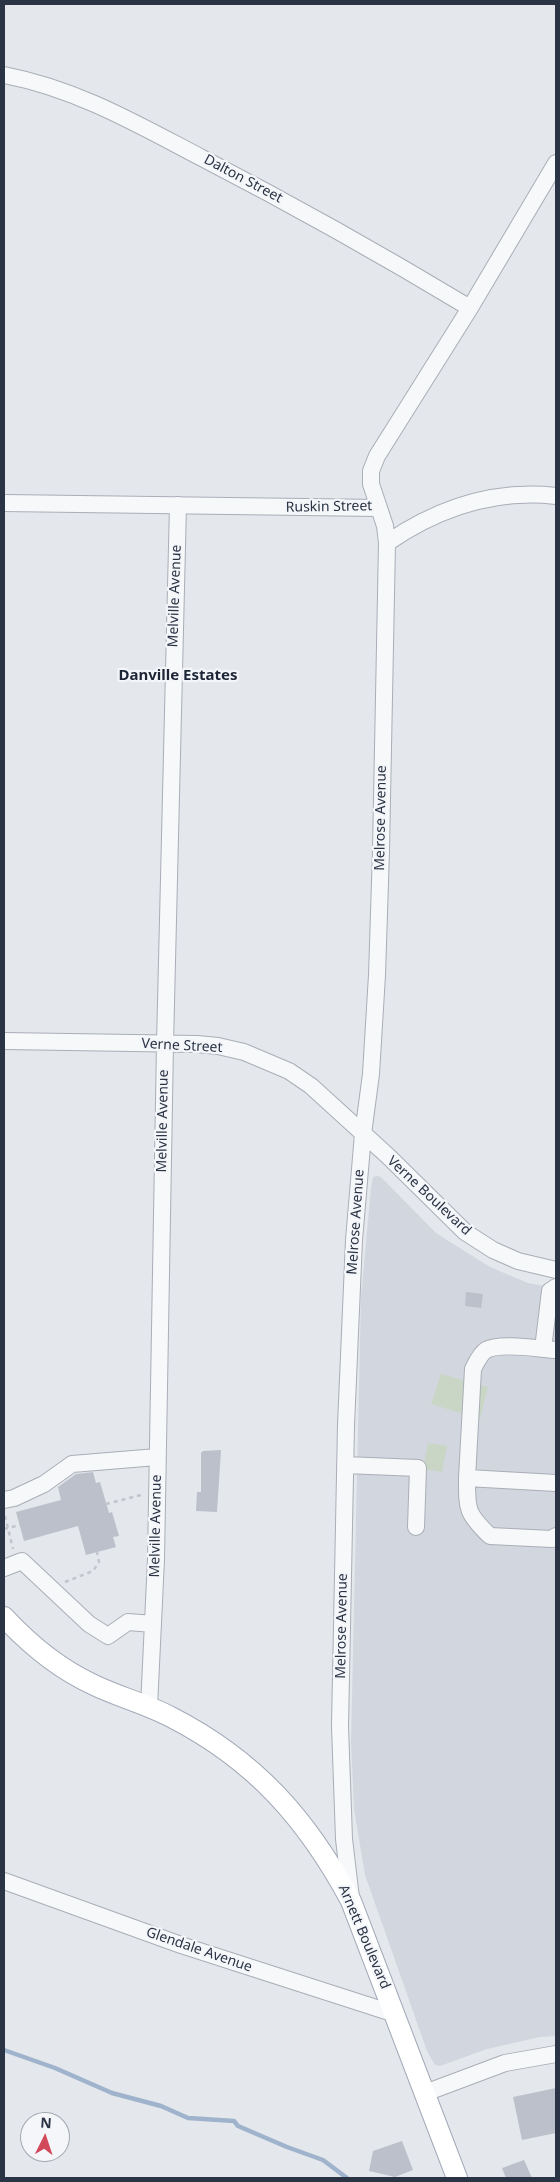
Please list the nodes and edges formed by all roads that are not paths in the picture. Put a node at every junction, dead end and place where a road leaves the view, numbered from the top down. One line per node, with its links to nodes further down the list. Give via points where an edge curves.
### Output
1 (4, 75): 3 (street, Dalton Street, via 64,90 100,104 289,203)
2 (556, 163): 3 (street, Ruskin Street)
3 (470, 308): 7 (street, Ruskin Street, via 374,463 370,484)
4 (556, 496): 8 (street, via 522,494 466,502 435,514)
5 (4, 503): 6 (street, Ruskin Street)
6 (178, 505): 7 (street, Ruskin Street); 10 (street, Melville Avenue)
7 (379, 508): 8 (street, Melrose Avenue)
8 (387, 543): 11 (street, Melrose Avenue, via 377,974 371,1074)
9 (4, 1041): 10 (street, Verne Street)
10 (165, 1044): 11 (street, Verne Street, via 218,1046 265,1059 311,1086); 15 (street, Melville Avenue)
11 (363, 1134): 12 (street, Verne Boulevard, via 465,1232 518,1261); 16 (street, Melrose Avenue, via 354,1240)
12 (556, 1270)
13 (556, 1287): 14 (street, via 550,1291)
14 (550, 1349): 17 (street, via 497,1346 486,1350 478,1359 473,1369)
15 (157, 1456): 19 (street, via 72,1464 44,1484); 24 (street, Melville Avenue)
16 (345, 1465): 20 (street, via 418,1468); 27 (street, Melrose Avenue, via 340,1768)
17 (467, 1478): 18 (street); 21 (street, via 467,1508 474,1521 490,1536 552,1539)
18 (556, 1483)
19 (4, 1500)
20 (416, 1527)
21 (556, 1536)
22 (10, 1565): 24 (street, via 22,1561 89,1624 108,1636 128,1622)
23 (4, 1617): 25 (main road, Arnett Boulevard, via 42,1654 68,1672)
24 (153, 1624): 25 (street, Melville Avenue)
25 (149, 1706): 27 (main road, Arnett Boulevard, via 236,1757 264,1782 310,1833 332,1864)
26 (4, 1882): 28 (street, Glendale Avenue, via 181,1945)
27 (351, 1901): 28 (main road, Arnett Boulevard)
28 (395, 2014): 30 (main road, Arnett Boulevard)
29 (556, 2054): 30 (street, via 505,2063)
30 (425, 2093): 31 (main road, Arnett Boulevard)
31 (457, 2178)

